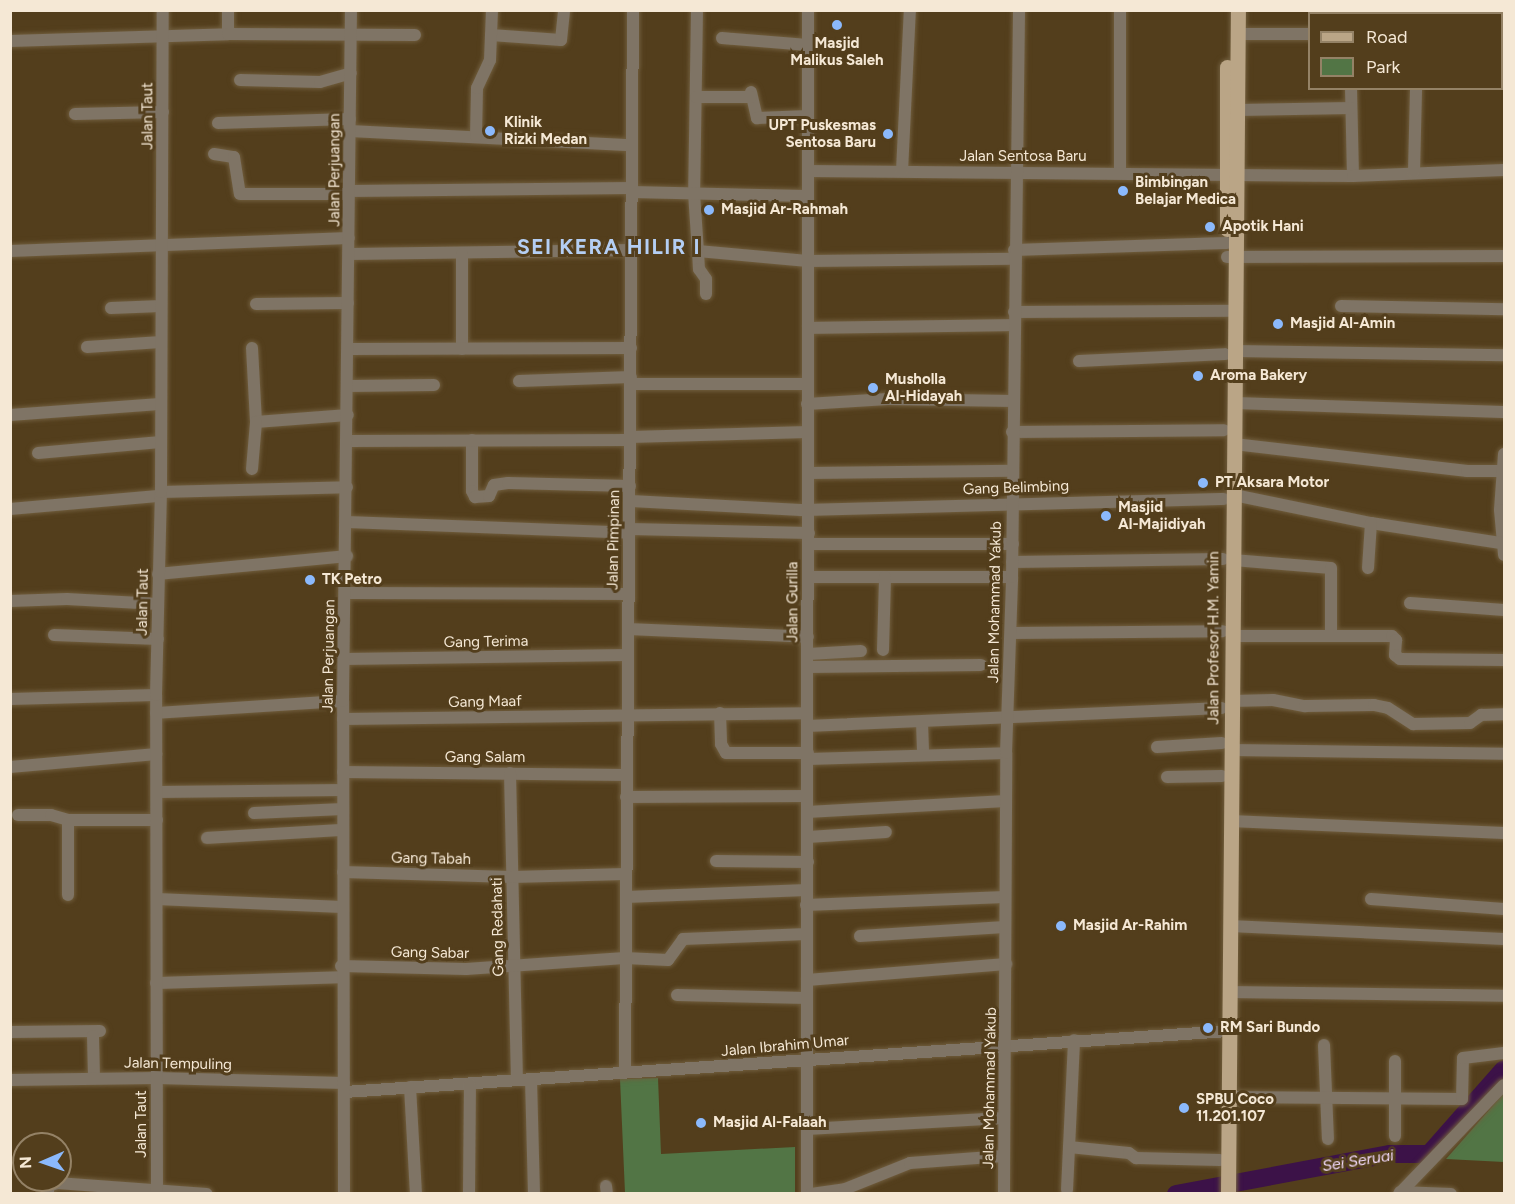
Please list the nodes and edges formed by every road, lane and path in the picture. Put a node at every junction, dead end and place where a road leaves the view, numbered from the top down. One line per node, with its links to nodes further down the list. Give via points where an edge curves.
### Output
1 (163, 10): 16 (street, Jalan Taut)
2 (228, 10): 14 (street)
3 (351, 10): 17 (street, Jalan Perjuangan)
4 (492, 10): 19 (street)
5 (564, 10): 19 (street, via 561,40)
6 (633, 10): 37 (street, Jalan Pimpinan)
7 (697, 10): 28 (street)
8 (808, 10): 23 (street, Jalan Gurilla)
9 (910, 10): 41 (street)
10 (1019, 10): 45 (street, Jalan Mohammad Yakub)
11 (1120, 10): 42 (street)
12 (1228, 10): 21 (main road, Jalan Profesor H.M. Yamin)
13 (1238, 10): 21 (main road, Jalan Profesor H.M. Yamin)
14 (228, 34): 16 (street); 17 (street)
15 (1308, 34): 21 (street)
16 (162, 35): 22 (street); 31 (street, Jalan Taut)
17 (351, 35): 18 (street); 24 (street, Jalan Perjuangan)
18 (415, 35)
19 (491, 35): 36 (street, via 490,60 477,88)
20 (722, 38): 23 (street)
21 (1234, 40): 30 (main road, Jalan Profesor H.M. Yamin); 43 (main road, Jalan Profesor H.M. Yamin)
22 (10, 41)
23 (808, 45): 33 (street, Jalan Gurilla)
24 (351, 73): 25 (street, via 320,82); 35 (street, Jalan Perjuangan)
25 (240, 80)
26 (1351, 90): 29 (street)
27 (1416, 90): 44 (street)
28 (696, 97): 33 (street, via 751,95 757,118); 49 (street)
29 (1351, 108): 30 (street); 46 (street)
30 (1238, 110): 43 (main road, Jalan Profesor H.M. Yamin)
31 (163, 112): 32 (street); 52 (street, Jalan Taut)
32 (75, 114)
33 (808, 116): 40 (street, Jalan Gurilla)
34 (218, 123): 35 (street)
35 (350, 125): 36 (street); 48 (street, Jalan Perjuangan)
36 (476, 136): 37 (street)
37 (632, 145): 47 (street, Jalan Pimpinan)
38 (214, 154): 48 (street, via 234,157 240,194)
39 (1504, 170): 44 (street, Jalan Sentosa Baru)
40 (808, 171): 41 (street, Jalan Sentosa Baru); 50 (street, Jalan Gurilla)
41 (902, 171): 45 (street, Jalan Sentosa Baru)
42 (1120, 171): 43 (street, Jalan Sentosa Baru); 45 (street, Jalan Sentosa Baru)
43 (1232, 172): 46 (street, Jalan Sentosa Baru); 54 (main road, Jalan Profesor H.M. Yamin)
44 (1414, 172): 46 (street, Jalan Sentosa Baru)
45 (1016, 174): 59 (street, Jalan Mohammad Yakub)
46 (1353, 176)
47 (632, 190): 48 (street); 49 (street); 53 (street, Jalan Pimpinan)
48 (349, 192): 51 (street, Jalan Perjuangan)
49 (694, 193): 50 (street); 56 (street)
50 (807, 196): 61 (street, Jalan Gurilla)
51 (349, 238): 52 (street); 57 (street, Jalan Perjuangan)
52 (163, 242): 55 (street); 65 (street, Jalan Taut)
53 (630, 250): 58 (street); 76 (street, Jalan Pimpinan)
54 (1232, 250): 59 (street); 60 (street); 69 (main road, Jalan Profesor H.M. Yamin)
55 (10, 251)
56 (698, 251): 61 (street); 62 (street)
57 (349, 254): 58 (street); 63 (street, Jalan Perjuangan)
58 (462, 254): 78 (street)
59 (1013, 255): 61 (street); 70 (street, Jalan Mohammad Yakub)
60 (1504, 256)
61 (808, 261): 72 (street, Jalan Gurilla)
62 (706, 294)
63 (348, 303): 64 (street); 77 (street, Jalan Perjuangan)
64 (256, 304)
65 (161, 306): 67 (street); 73 (street, Jalan Taut)
66 (1341, 306): 68 (street)
67 (111, 308)
68 (1504, 309)
69 (1231, 311): 70 (street); 79 (main road, Jalan Profesor H.M. Yamin)
70 (1014, 312): 71 (street, Jalan Mohammad Yakub)
71 (1014, 325): 72 (street); 87 (street, Jalan Mohammad Yakub)
72 (808, 328): 84 (street, Jalan Gurilla)
73 (161, 342): 74 (street); 89 (street, Jalan Taut)
74 (87, 347)
75 (252, 348): 94 (street)
76 (631, 348): 78 (street); 82 (street, Jalan Pimpinan)
77 (348, 349): 78 (street); 86 (street, Jalan Perjuangan)
78 (462, 349)
79 (1230, 352): 80 (street); 81 (street); 88 (main road, Jalan Profesor H.M. Yamin); 95 (main road, Jalan Profesor H.M. Yamin)
80 (1504, 355)
81 (1079, 361)
82 (631, 380): 83 (street); 84 (street); 98 (street, Jalan Pimpinan)
83 (519, 381)
84 (807, 384): 90 (street, Jalan Gurilla)
85 (434, 385): 86 (street)
86 (348, 386): 93 (street, Jalan Perjuangan)
87 (1013, 400): 90 (street, via 888,399); 97 (street, Jalan Mohammad Yakub)
88 (1234, 403): 91 (street); 102 (main road, Jalan Profesor H.M. Yamin)
89 (160, 404): 92 (street); 101 (street, Jalan Taut)
90 (807, 404): 96 (street, Jalan Gurilla)
91 (1504, 412)
92 (10, 415)
93 (348, 415): 94 (street); 100 (street, Jalan Perjuangan)
94 (256, 422): 105 (street)
95 (1224, 430): 97 (street); 113 (main road, Jalan Profesor H.M. Yamin)
96 (808, 432): 98 (street); 108 (street, Jalan Gurilla)
97 (1012, 432): 106 (street, Jalan Mohammad Yakub)
98 (630, 438): 99 (street); 109 (street, Jalan Pimpinan)
99 (472, 440): 100 (street); 109 (street, via 475,497 489,496 494,485 508,483)
100 (348, 441): 111 (street, Jalan Perjuangan)
101 (161, 442): 103 (street); 112 (street, Jalan Taut)
102 (1233, 444): 107 (street, via 1467,471); 113 (main road, Jalan Profesor H.M. Yamin)
103 (38, 453)
104 (1504, 454): 107 (street)
105 (252, 469)
106 (1013, 471): 108 (street); 115 (street, Jalan Mohammad Yakub)
107 (1503, 471): 110 (street)
108 (808, 473): 117 (street, Jalan Gurilla)
109 (630, 486): 114 (street, Jalan Pimpinan)
110 (1503, 486): 123 (street)
111 (347, 487): 112 (street); 118 (street, Jalan Perjuangan)
112 (161, 494): 116 (street); 128 (street, Jalan Taut)
113 (1229, 497): 115 (street, Gang Belimbing); 119 (street, Gang Belimbing); 125 (main road, Jalan Profesor H.M. Yamin)
114 (631, 501): 117 (street, Gang Belimbing); 120 (street, Jalan Pimpinan)
115 (1011, 502): 117 (street, Gang Belimbing); 122 (street, Jalan Mohammad Yakub)
116 (10, 508)
117 (808, 510): 121 (street, Jalan Gurilla)
118 (347, 522): 120 (street); 124 (street, Jalan Perjuangan)
119 (1371, 523): 123 (street, Gang Belimbing); 127 (street)
120 (630, 531): 121 (street); 133 (street, Jalan Pimpinan)
121 (809, 539): 122 (street); 129 (street, Jalan Gurilla)
122 (1013, 544): 126 (street, Jalan Mohammad Yakub)
123 (1502, 549)
124 (347, 556): 128 (street); 132 (street, Jalan Perjuangan)
125 (1228, 559): 126 (street); 140 (main road, Jalan Profesor H.M. Yamin); 142 (street, via 1330,567)
126 (1012, 562): 131 (street, Jalan Mohammad Yakub)
127 (1368, 568)
128 (158, 574): 136 (street, Jalan Taut)
129 (808, 577): 130 (street); 143 (street, Jalan Gurilla)
130 (885, 577): 131 (street); 145 (street)
131 (1012, 577): 139 (street, Jalan Mohammad Yakub)
132 (346, 593): 133 (street); 149 (street, Jalan Perjuangan)
133 (629, 594): 138 (street, Jalan Pimpinan)
134 (10, 601): 136 (street, via 67,598)
135 (1410, 603): 137 (street)
136 (158, 604): 144 (street, Jalan Taut)
137 (1504, 610)
138 (628, 629): 143 (street); 148 (street, Jalan Pimpinan)
139 (1011, 633): 140 (street); 163 (street, Jalan Mohammad Yakub)
140 (1227, 633): 142 (street); 156 (main road, Jalan Profesor H.M. Yamin)
141 (54, 635): 144 (street)
142 (1331, 636): 150 (street, via 1394,637 1395,655 1400,659)
143 (808, 637): 147 (street, Jalan Gurilla)
144 (158, 639): 153 (street, Jalan Taut)
145 (883, 650)
146 (861, 651): 147 (street)
147 (808, 654): 152 (street, Jalan Gurilla)
148 (628, 655): 149 (street, Gang Terima); 160 (street, Jalan Pimpinan)
149 (344, 660): 155 (street, Jalan Perjuangan)
150 (1504, 660)
151 (981, 665): 152 (street)
152 (808, 667): 159 (street, Jalan Gurilla)
153 (156, 695): 154 (street); 157 (street, Jalan Taut)
154 (10, 699)
155 (343, 701): 157 (street); 162 (street, Jalan Perjuangan)
156 (1227, 704): 161 (street, via 1273,700 1305,706 1374,705 1397,713 1409,724 1470,723 1480,715); 163 (street); 166 (main road, Jalan Profesor H.M. Yamin)
157 (156, 713): 170 (street, Jalan Taut)
158 (720, 713): 159 (street, Gang Maaf); 160 (street, Gang Maaf); 172 (street, via 721,744 726,753)
159 (806, 713): 165 (street, Jalan Gurilla)
160 (627, 714): 162 (street, Gang Maaf); 176 (street, Jalan Pimpinan)
161 (1504, 714)
162 (343, 719): 174 (street, Jalan Perjuangan)
163 (1007, 719): 164 (street); 168 (street, Jalan Mohammad Yakub)
164 (922, 722): 165 (street); 171 (street)
165 (807, 726): 172 (street, Jalan Gurilla)
166 (1227, 746): 167 (street); 169 (street); 177 (main road, Jalan Profesor H.M. Yamin); 190 (main road, Jalan Profesor H.M. Yamin)
167 (1157, 747)
168 (1006, 753): 171 (street); 183 (street, Jalan Mohammad Yakub)
169 (1504, 753)
170 (156, 754): 173 (street); 180 (street, Jalan Taut)
171 (923, 755): 172 (street)
172 (808, 756): 181 (street, Jalan Gurilla)
173 (10, 767)
174 (343, 772): 175 (street, Gang Salam); 179 (street, Jalan Perjuangan)
175 (510, 773): 176 (street, Gang Salam); 200 (street, Gang Redahati)
176 (627, 775): 182 (street, Jalan Pimpinan)
177 (1222, 776): 178 (street); 205 (main road, Jalan Profesor H.M. Yamin)
178 (1167, 777)
179 (343, 790): 180 (street); 184 (street, Jalan Perjuangan)
180 (157, 792): 189 (street, Jalan Taut)
181 (807, 796): 182 (street); 185 (street, Jalan Gurilla)
182 (627, 797): 199 (street, Jalan Pimpinan)
183 (1006, 801): 185 (street); 204 (street, Jalan Mohammad Yakub)
184 (343, 809): 186 (street); 191 (street, Jalan Perjuangan)
185 (807, 812): 194 (street, Jalan Gurilla)
186 (254, 813)
187 (18, 816): 188 (street, via 51,815)
188 (68, 820): 189 (street); 202 (street)
189 (157, 820): 207 (street, Jalan Taut)
190 (1231, 821): 193 (street); 205 (main road, Jalan Profesor H.M. Yamin)
191 (343, 830): 195 (street); 198 (street, Jalan Perjuangan)
192 (886, 832): 194 (street)
193 (1504, 833)
194 (808, 837): 197 (street, Jalan Gurilla)
195 (207, 838)
196 (716, 861): 197 (street)
197 (808, 862): 201 (street, Jalan Gurilla)
198 (343, 872): 200 (street, Gang Tabah); 209 (street, Jalan Perjuangan)
199 (626, 874): 200 (street, Gang Tabah); 203 (street, Jalan Pimpinan)
200 (512, 877): 218 (street, Gang Redahati)
201 (807, 890): 203 (street); 208 (street, Jalan Gurilla)
202 (68, 895)
203 (626, 897): 216 (street, Jalan Pimpinan)
204 (1005, 897): 208 (street); 212 (street, Jalan Mohammad Yakub)
205 (1226, 897): 211 (main road, Jalan Profesor H.M. Yamin); 226 (main road, Jalan Profesor H.M. Yamin)
206 (1371, 899): 210 (street)
207 (157, 900): 209 (street); 221 (street, Jalan Taut)
208 (806, 905): 213 (street, Jalan Gurilla)
209 (342, 907): 219 (street, Jalan Perjuangan)
210 (1504, 909)
211 (1230, 926): 215 (street); 222 (main road, Jalan Profesor H.M. Yamin)
212 (1005, 927): 214 (street); 217 (street, Jalan Mohammad Yakub)
213 (807, 934): 216 (street, Gang Sabar, via 683,939 668,960); 220 (street, Jalan Gurilla)
214 (860, 936)
215 (1504, 939)
216 (625, 958): 218 (street, Gang Sabar); 234 (street, Jalan Pimpinan)
217 (1006, 964): 220 (street); 229 (street, Jalan Mohammad Yakub)
218 (513, 966): 219 (street, Gang Sabar); 239 (street, Gang Redahati)
219 (341, 972): 221 (street, Gang Sabar); 242 (street, Jalan Perjuangan)
220 (807, 980): 225 (street, Jalan Gurilla)
221 (156, 983): 236 (street, Jalan Taut)
222 (1229, 992): 224 (street); 226 (main road, Jalan Profesor H.M. Yamin)
223 (676, 995): 225 (street)
224 (1504, 996)
225 (807, 998): 232 (street, Jalan Gurilla)
226 (1224, 1031): 228 (street, Jalan Ibrahim Umar); 244 (main road, Jalan Profesor H.M. Yamin); 253 (main road, Jalan Profesor H.M. Yamin)
227 (10, 1032): 235 (street, via 97,1033)
228 (1074, 1040): 229 (street, Jalan Ibrahim Umar); 251 (street)
229 (1005, 1044): 232 (street, Jalan Ibrahim Umar); 247 (street, Jalan Mohammad Yakub)
230 (1324, 1045): 245 (street)
231 (1504, 1053): 246 (street, via 1463,1058 1462,1100)
232 (805, 1059): 234 (street, Jalan Ibrahim Umar); 248 (street, Jalan Gurilla)
233 (1395, 1061): 246 (street)
234 (625, 1071): 237 (street, Jalan Ibrahim Umar)
235 (94, 1078): 236 (street, Jalan Tempuling); 238 (street, Jalan Tempuling)
236 (157, 1078): 242 (street, Jalan Tempuling); 256 (street, Jalan Taut)
237 (531, 1079): 239 (street, Jalan Ibrahim Umar); 263 (street)
238 (10, 1080)
239 (517, 1080): 240 (street, Jalan Ibrahim Umar)
240 (470, 1084): 243 (street, Jalan Ibrahim Umar); 262 (street)
241 (1504, 1085): 257 (street)
242 (344, 1087): 243 (street, Jalan Ibrahim Umar); 260 (street, Jalan Perjuangan)
243 (410, 1088): 261 (street)
244 (1229, 1097): 245 (street); 253 (main road, Jalan Profesor H.M. Yamin)
245 (1326, 1099): 246 (street); 250 (street)
246 (1394, 1101): 249 (street)
247 (1004, 1118): 248 (street); 252 (street, Jalan Mohammad Yakub)
248 (807, 1130): 264 (street, Jalan Gurilla)
249 (1395, 1136)
250 (1328, 1139)
251 (1069, 1147): 253 (street); 254 (street)
252 (1004, 1156): 255 (street, Jalan Mohammad Yakub); 264 (street, via 910,1163 845,1189)
253 (1223, 1168): 265 (main road, Jalan Profesor H.M. Yamin); 266 (main road, Jalan Profesor H.M. Yamin)
254 (1067, 1190)
255 (1004, 1191)
256 (157, 1192): 258 (street, via 57,1183 48,1186); 259 (street)
257 (1400, 1193): 267 (street)
258 (48, 1194)
259 (207, 1194)
260 (344, 1194)
261 (416, 1194)
262 (470, 1194)
263 (534, 1194)
264 (809, 1194)
265 (1219, 1194)
266 (1228, 1194)
267 (1451, 1194)

